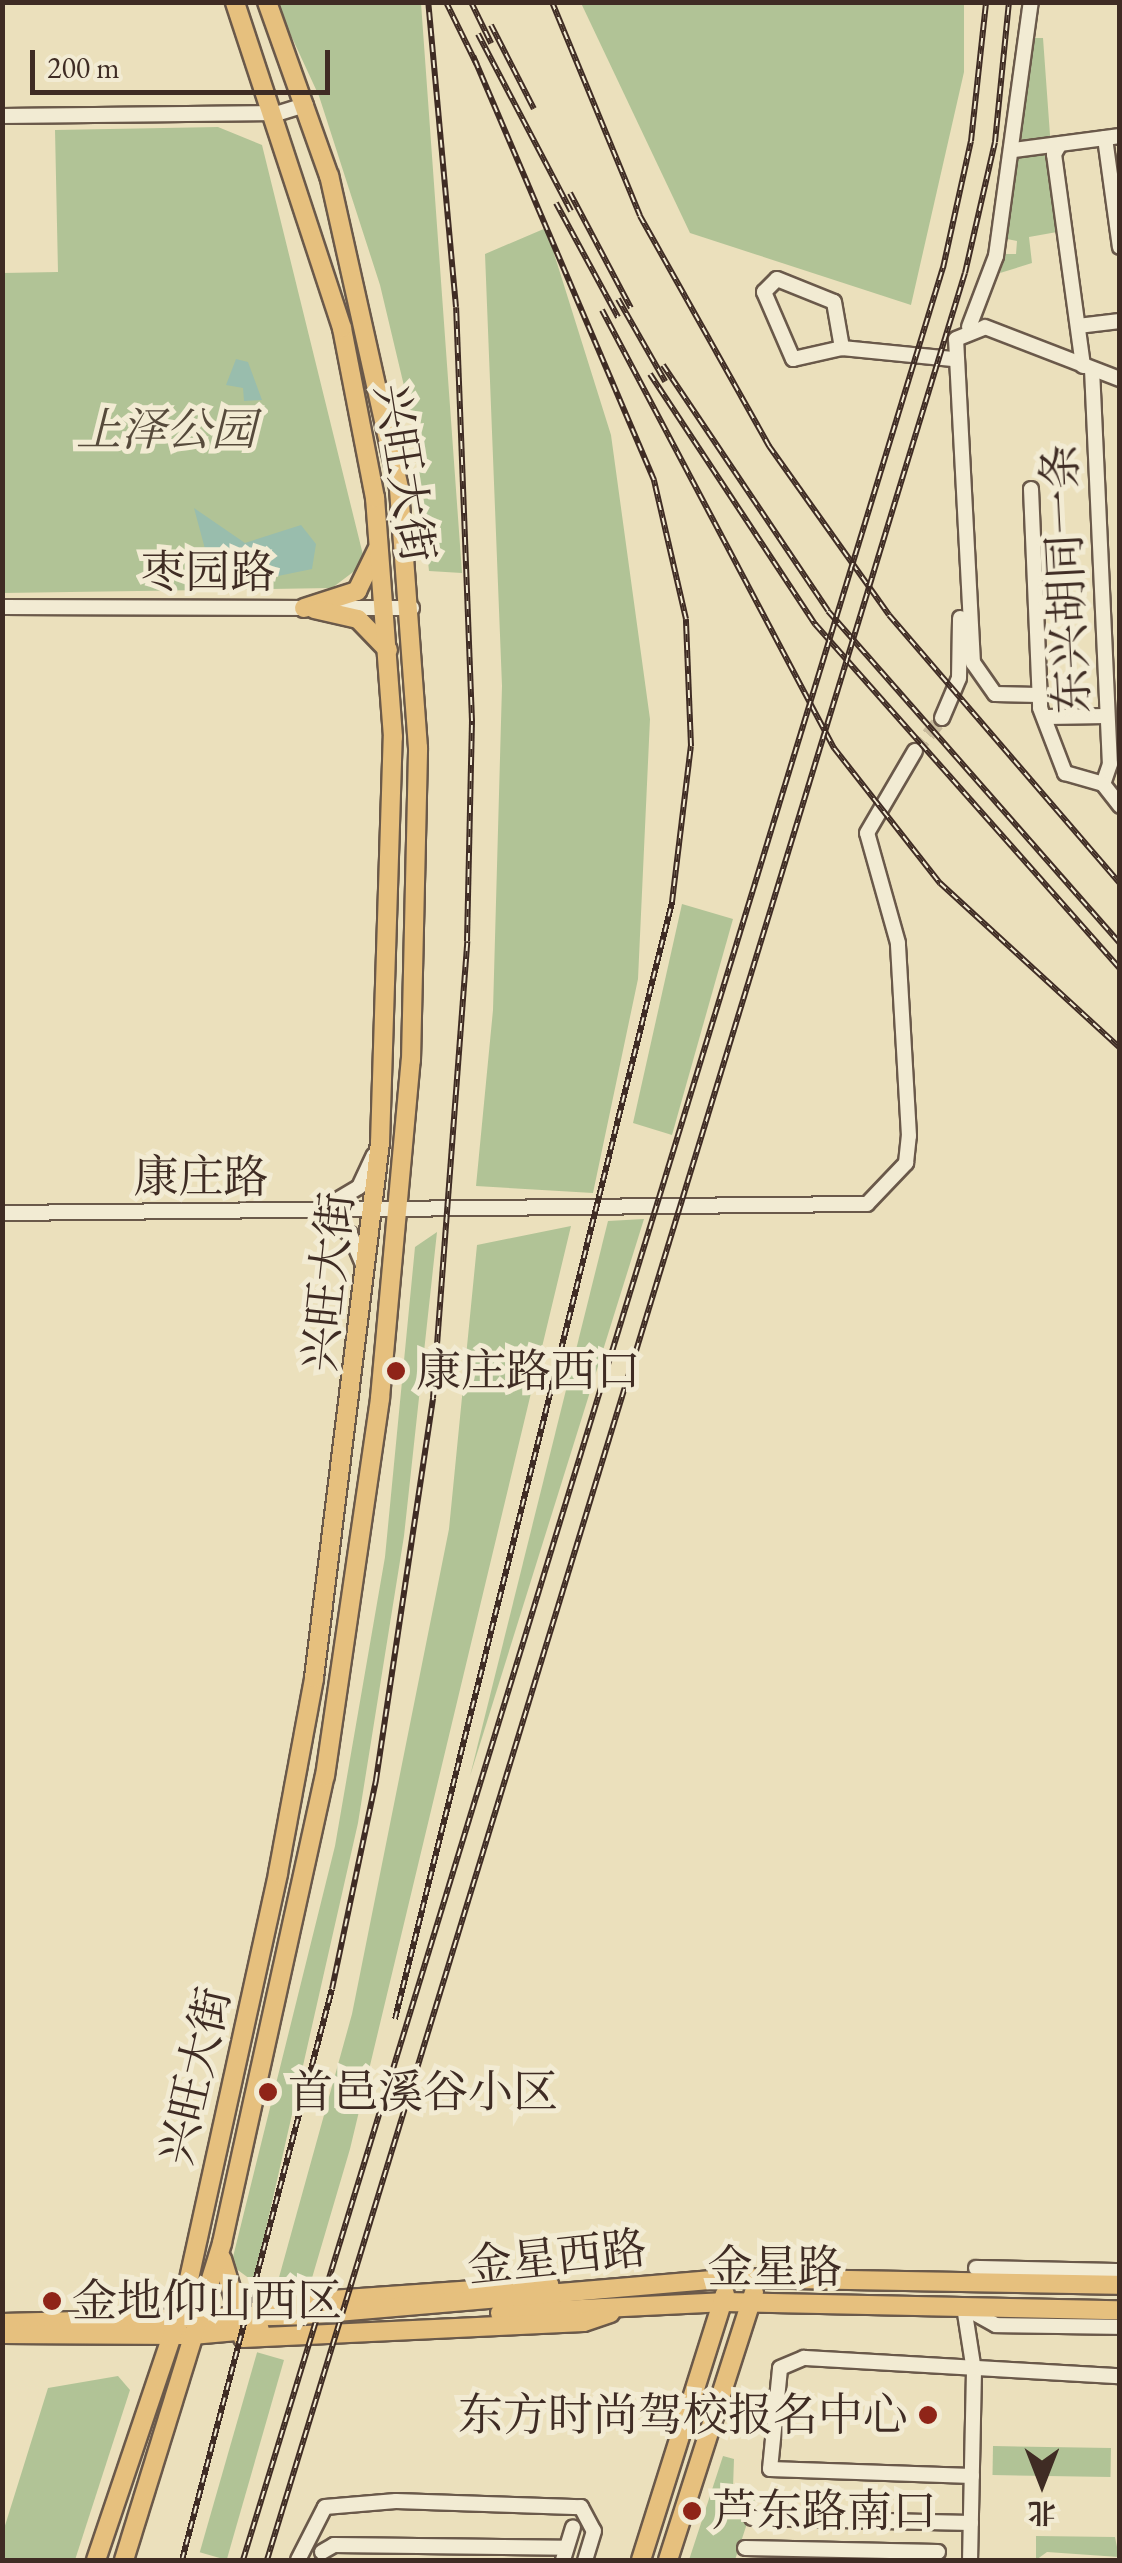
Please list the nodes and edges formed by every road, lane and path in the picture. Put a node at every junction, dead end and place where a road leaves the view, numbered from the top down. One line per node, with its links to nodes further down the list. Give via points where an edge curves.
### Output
1 (235, 2): 5 (main road, 兴旺大街)
2 (267, 2): 4 (main road, 兴旺大街)
3 (1031, 2): 9 (street)
4 (306, 104): 5 (street); 23 (main road, 兴旺大街, via 382,386)
5 (278, 114): 6 (street); 19 (main road, 兴旺大街, via 342,328)
6 (2, 116)
7 (1112, 137): 8 (street); 10 (street)
8 (1060, 144): 9 (street); 12 (street, 东兴胡同一条)
9 (1014, 150): 13 (street)
10 (1120, 247)
11 (1120, 321): 12 (street)
12 (1078, 326): 16 (street, 东兴胡同一条)
13 (977, 327): 15 (street); 16 (street)
14 (842, 348): 14 (street, via 834,302 777,280 764,292 794,359); 15 (street)
15 (952, 358): 24 (street)
16 (1088, 368): 17 (street); 27 (street, 东兴胡同一条)
17 (1120, 379)
18 (1031, 488): 26 (street)
19 (379, 534): 21 (main road, via 357,591); 22 (main road, 兴旺大街)
20 (2, 606): 21 (street, 枣园路)
21 (304, 608): 22 (street, 枣园路); 25 (main road, via 358,619)
22 (388, 608): 23 (street, 枣园路); 25 (main road, 兴旺大街)
23 (412, 608): 36 (main road, 兴旺大街, via 418,920)
24 (964, 608): 26 (street, via 973,663 995,694); 29 (street, via 959,678)
25 (390, 655): 34 (main road, 兴旺大街, via 393,867)
26 (1038, 695): 28 (street)
27 (1106, 716): 28 (street); 30 (street, 东兴胡同一条)
28 (1047, 717): 32 (street, via 1065,773)
29 (942, 718)
30 (1114, 742): 32 (street, 东兴胡同一条)
31 (915, 751): 36 (street, 康庄路, via 866,833 898,943 909,1136 906,1163 888,1190 867,1204)
32 (1102, 784): 33 (street)
33 (1120, 806)
34 (380, 1142): 35 (main road, 兴旺大街); 37 (street, via 359,1186)
35 (375, 1210): 36 (street, 康庄路); 37 (street, 康庄路); 39 (main road, 兴旺大街)
36 (400, 1210): 40 (main road, 兴旺大街, via 325,1776)
37 (316, 1212): 38 (street, 康庄路); 39 (street, via 350,1234)
38 (2, 1213)
39 (365, 1272): 55 (main road, 兴旺大街, via 314,1678)
40 (222, 2243): 50 (main road, via 228,2290); 55 (main road, 兴旺大街)
41 (976, 2268): 42 (street)
42 (1120, 2271)
43 (732, 2278): 44 (main road, 金星西路); 45 (main road, 金星西路); 47 (main road)
44 (760, 2278): 46 (main road, 金星西路); 48 (main road)
45 (654, 2285): 50 (main road); 52 (main road, 金星西路)
46 (1120, 2285)
47 (722, 2302): 48 (main road, 金星路); 55 (main road, 金星路, via 628,2306 584,2322 285,2340); 58 (main road)
48 (751, 2302): 49 (main road, 金星路); 61 (main road)
49 (964, 2307): 51 (main road, 金星路); 56 (street, via 996,2325); 59 (street)
50 (264, 2309): 52 (main road); 53 (main road)
51 (1120, 2310)
52 (302, 2315): 53 (main road, 金星西路)
53 (238, 2318): 55 (main road, 金星西路)
54 (2, 2323): 55 (main road, 金星西路)
55 (184, 2328): 57 (main road, 金星西路); 71 (main road, 兴旺大街); 72 (main road, 兴旺大街)
56 (1120, 2328)
57 (2, 2334)
58 (701, 2367): 61 (main road, via 718,2370); 75 (main road)
59 (974, 2371): 60 (street); 62 (street); 62 (street, via 789,2361 777,2379 784,2390 770,2469)
60 (1120, 2376)
61 (724, 2384): 76 (main road)
62 (972, 2476): 65 (street)
63 (752, 2518): 64 (street)
64 (950, 2522): 65 (street); 70 (street)
65 (971, 2523): 77 (street)
66 (573, 2527): 69 (street)
67 (745, 2548): 70 (street)
68 (322, 2552): 69 (street, via 334,2544)
69 (565, 2554)
70 (938, 2556)
71 (96, 2560)
72 (124, 2560)
73 (298, 2560): 74 (street, via 325,2507 396,2501 580,2507 594,2531)
74 (585, 2560)
75 (642, 2560)
76 (668, 2560)
77 (970, 2560)

